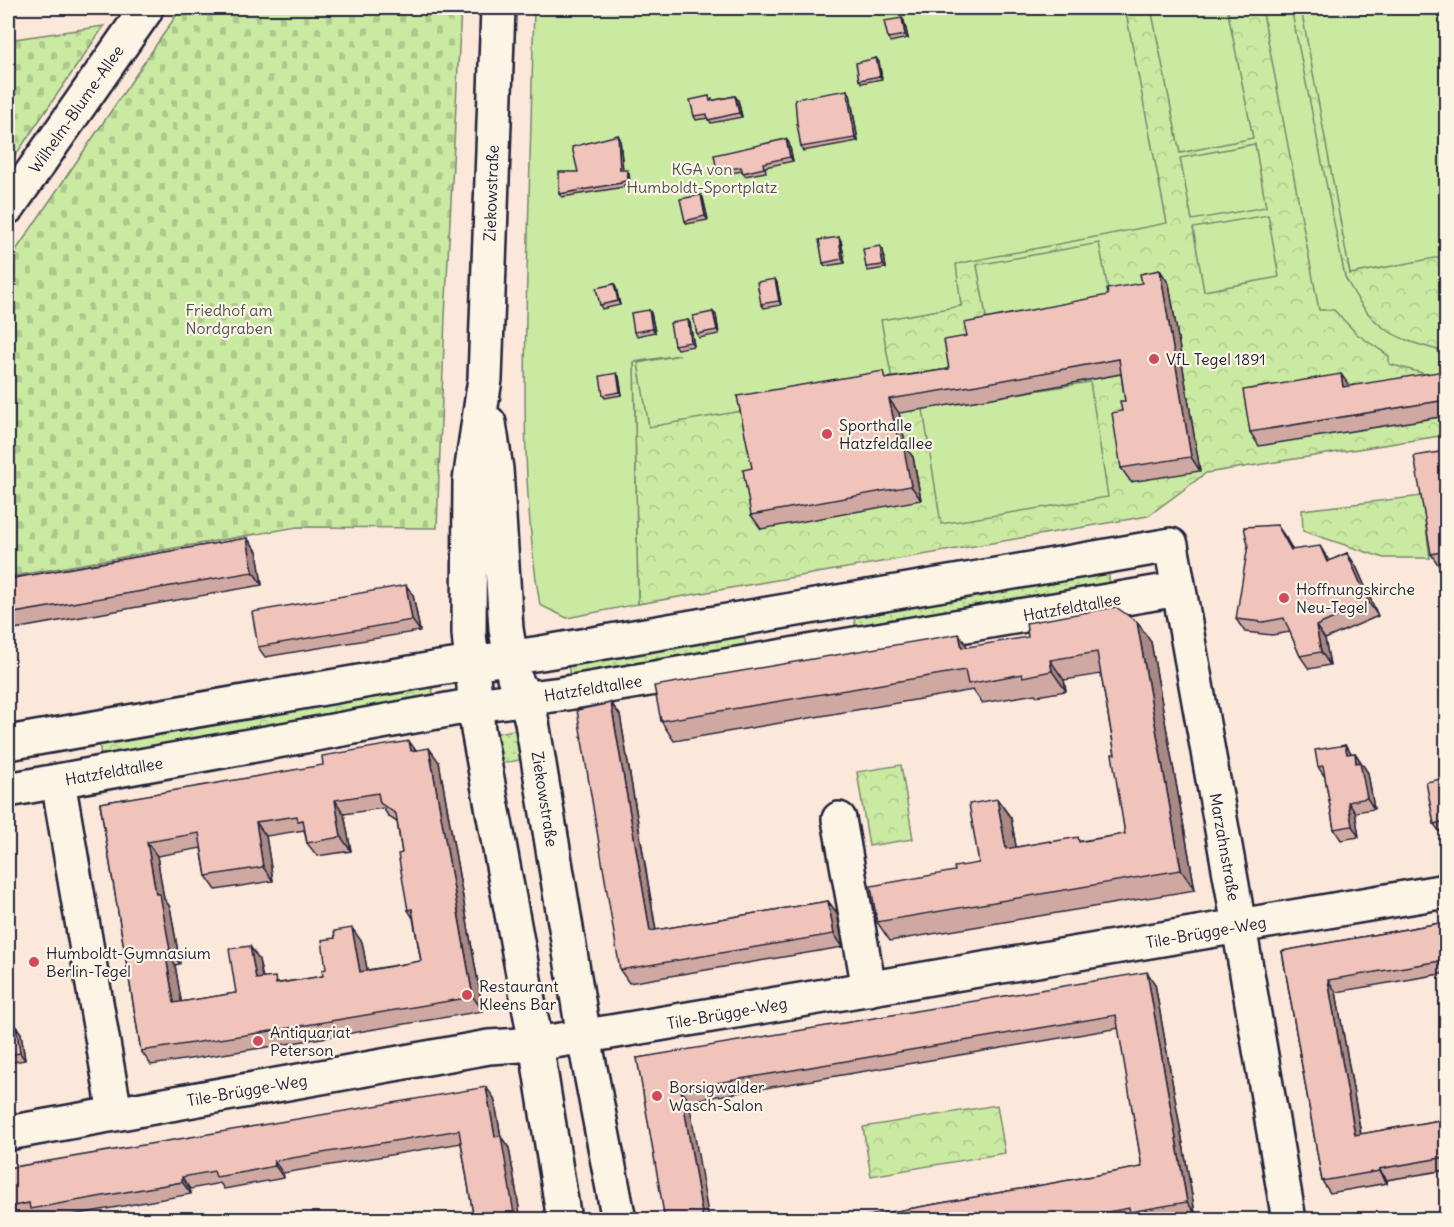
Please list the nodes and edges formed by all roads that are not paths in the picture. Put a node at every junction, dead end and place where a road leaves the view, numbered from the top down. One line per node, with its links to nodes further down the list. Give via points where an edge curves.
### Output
1 (498, 8): 4 (street, Ziekowstraße)
2 (145, 11): 3 (street, Wilhelm-Blume-Allee)
3 (8, 207)
4 (485, 379): 6 (street, Ziekowstraße); 7 (street, Ziekowstraße, via 470,482)
5 (1178, 589): 6 (street, Marzahnstraße, via 1171,545); 8 (street, Hatzfeldtallee); 15 (street, Marzahnstraße)
6 (511, 658): 7 (street); 8 (street, Ziekowstraße, via 514,677)
7 (471, 664): 9 (street, Ziekowstraße); 10 (street)
8 (525, 699): 9 (street, Hatzfeldtallee); 17 (street, Ziekowstraße)
9 (475, 705): 11 (street, Hatzfeldtallee); 18 (street, Ziekowstraße)
10 (8, 743)
11 (58, 781): 12 (street, Hatzfeldtallee); 19 (street)
12 (8, 790)
13 (839, 819): 16 (street)
14 (1446, 891): 15 (street, Tile-Brügge-Weg)
15 (1239, 927): 16 (street, Tile-Brügge-Weg); 23 (street, Marzahnstraße)
16 (869, 989): 17 (street, Tile-Brügge-Weg)
17 (584, 1037): 18 (street, Tile-Brügge-Weg); 22 (street, Ziekowstraße)
18 (536, 1044): 19 (street, Tile-Brügge-Weg, via 489,1047); 21 (street, Ziekowstraße)
19 (115, 1113): 20 (street, Tile-Brügge-Weg)
20 (8, 1133)
21 (564, 1220)
22 (619, 1220)
23 (1289, 1220)

